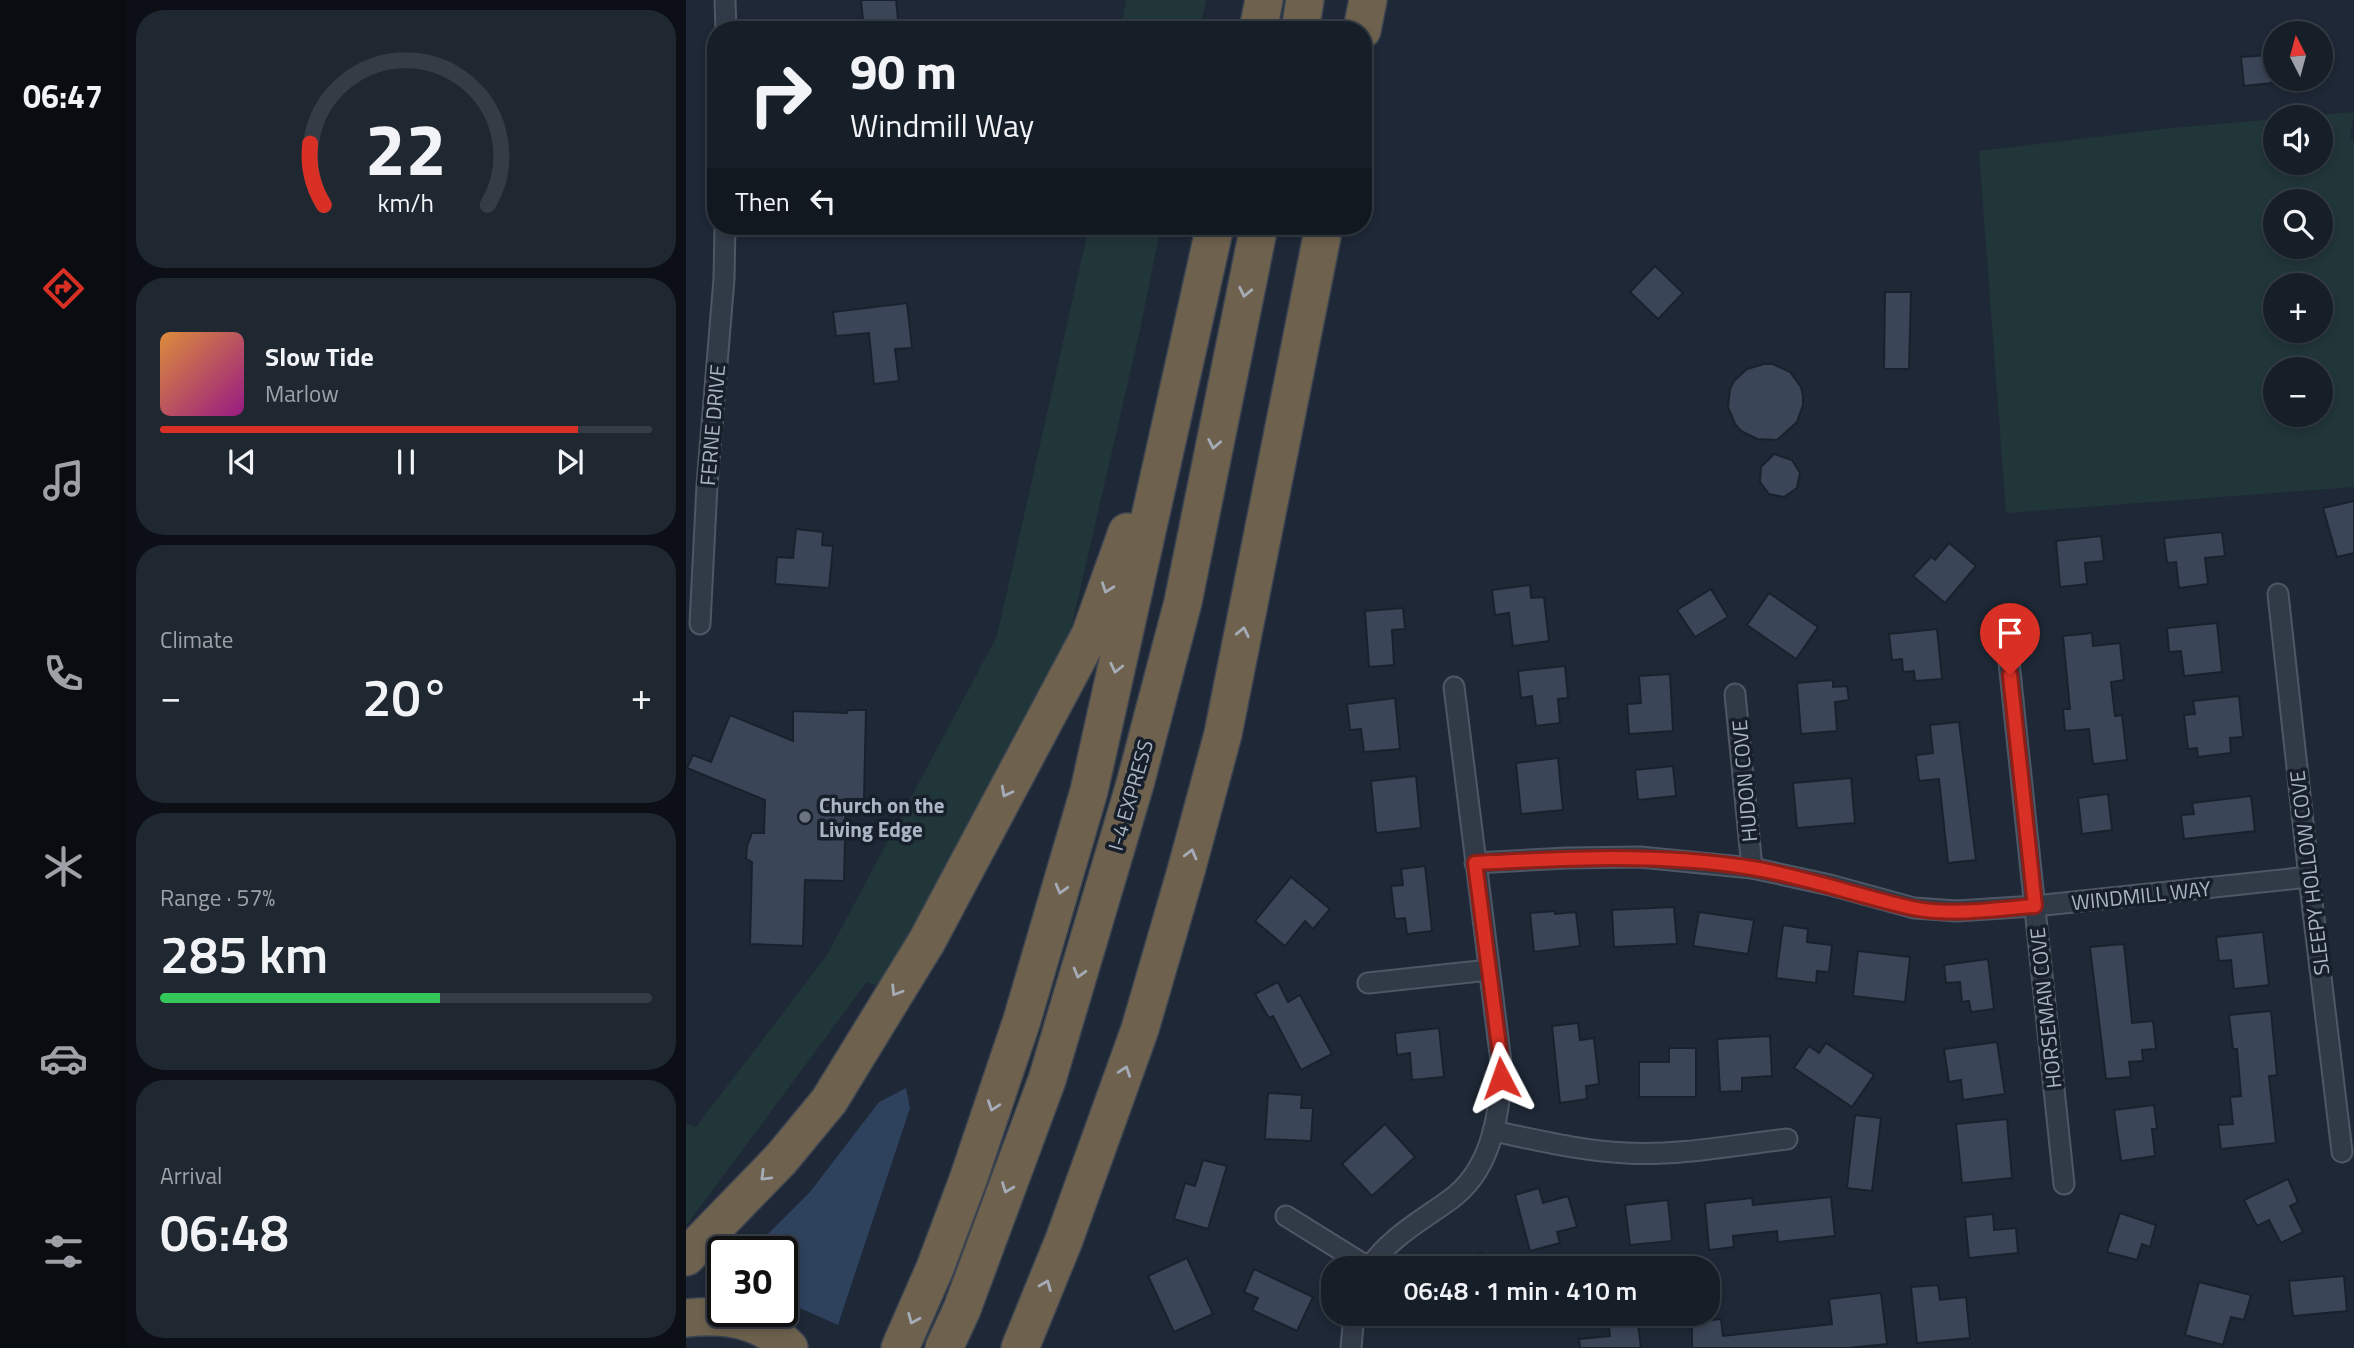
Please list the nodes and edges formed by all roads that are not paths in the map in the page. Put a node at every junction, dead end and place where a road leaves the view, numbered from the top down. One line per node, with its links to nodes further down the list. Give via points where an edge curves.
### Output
1 (725, 0): 5 (street)
2 (1264, 0): 6 (highway)
3 (1305, 0): 7 (highway)
4 (1368, 0): 8 (highway)
5 (726, 21)
6 (1260, 21)
7 (1302, 21)
8 (1364, 21)
9 (725, 235): 15 (street, FERNE DRIVE)
10 (1213, 235): 32 (highway, one-way to 32, via 1187,292 1147,474 1090,635 927,941 829,1101 781,1159)
11 (1213, 235): 36 (highway, one-way to 36, via 1089,791 1022,1020 935,1268)
12 (1257, 235): 37 (highway, I-4 EXPRESS, one-way to 37, via 1183,602 1135,784 1047,1080)
13 (1322, 235): 38 (highway, one-way to 13, via 1131,1054 1186,871 1223,734)
14 (2278, 594): 21 (street, SLEEPY HOLLOW COVE)
15 (700, 624)
16 (2005, 624): 22 (street, HORSEMAN COVE)
17 (1454, 687): 19 (street)
18 (1735, 694): 20 (street, HUDON COVE)
19 (1475, 863): 20 (street, WINDMILL WAY, via 1640,857); 23 (street)
20 (1752, 868): 22 (street, WINDMILL WAY, via 1914,908 1957,911)
21 (2309, 877): 22 (street, WINDMILL WAY); 27 (street, SLEEPY HOLLOW COVE)
22 (2035, 906): 28 (street, HORSEMAN COVE)
23 (1489, 970): 24 (street); 25 (street, via 1501,1062 1501,1094)
24 (1368, 982)
25 (1493, 1131): 26 (street, via 1626,1153 1684,1152); 31 (street, via 1473,1179)
26 (1787, 1139)
27 (2342, 1152)
28 (2064, 1184)
29 (1286, 1216): 30 (street)
30 (1349, 1256)
31 (1379, 1256)
32 (686, 1257)
33 (686, 1318): 35 (highway, via 725,1316 746,1321)
34 (1353, 1326): 39 (street)
35 (789, 1348)
36 (900, 1348)
37 (944, 1348)
38 (1020, 1348)
39 (1351, 1348)

